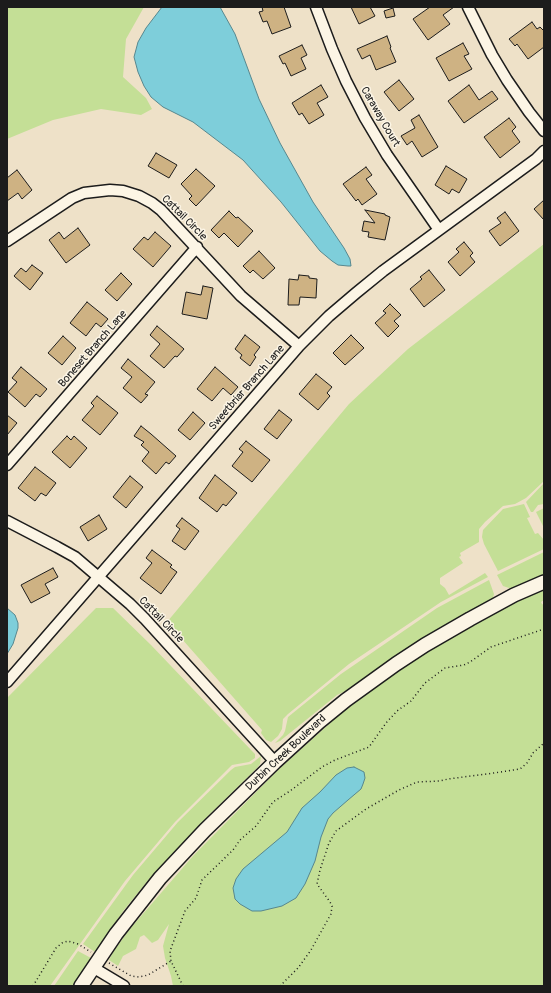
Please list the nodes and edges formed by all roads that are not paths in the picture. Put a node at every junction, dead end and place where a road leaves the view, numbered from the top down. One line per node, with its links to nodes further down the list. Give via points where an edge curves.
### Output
1 (316, 7): 5 (street, Caraway Court, via 346,82 365,118 387,156)
2 (468, 7): 3 (street, via 507,80)
3 (544, 131)
4 (544, 151): 5 (street, Sweetbriar Branch Lane)
5 (439, 230): 8 (street, Sweetbriar Branch Lane, via 356,293)
6 (7, 241): 7 (street, Cattail Circle, via 72,198 84,193 110,190 123,191 152,203)
7 (197, 247): 8 (street, Cattail Circle, via 241,296); 9 (street, Boneset Branch Lane)
8 (299, 346): 11 (street, Sweetbriar Branch Lane)
9 (7, 465)
10 (7, 521): 11 (street, Cattail Circle, via 75,557)
11 (99, 577): 13 (street, Sweetbriar Branch Lane); 14 (street, Cattail Circle, via 145,619)
12 (544, 582): 14 (street, Durbin Creek Boulevard, via 470,619 396,664 335,709)
13 (7, 682)
14 (275, 762): 15 (street, Durbin Creek Boulevard, via 160,878 120,928)
15 (94, 968): 16 (street, Durbin Creek Boulevard); 17 (street)
16 (81, 986)
17 (124, 986)

